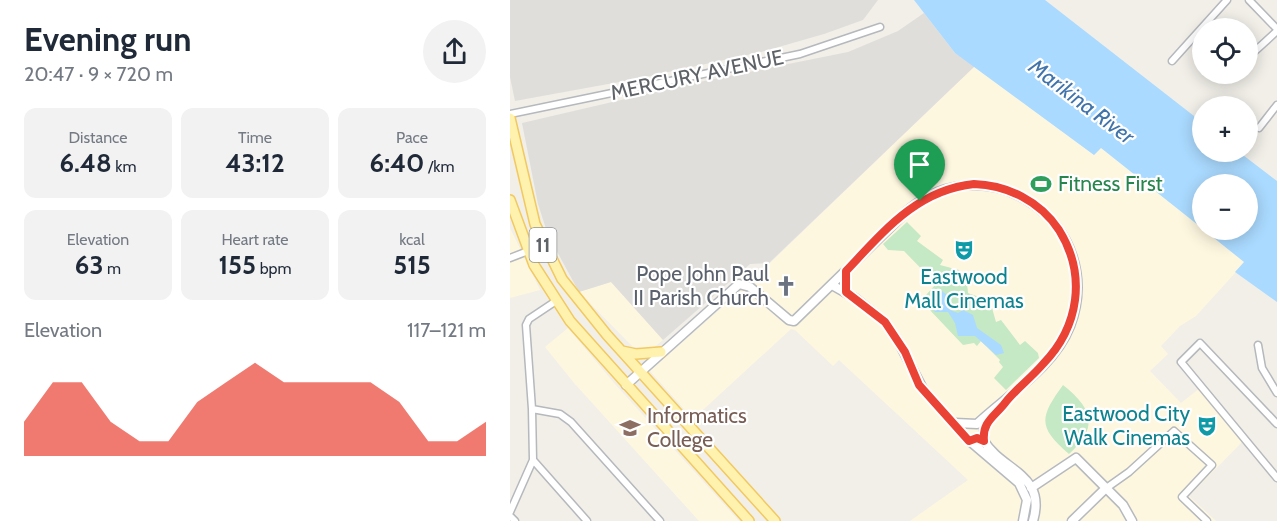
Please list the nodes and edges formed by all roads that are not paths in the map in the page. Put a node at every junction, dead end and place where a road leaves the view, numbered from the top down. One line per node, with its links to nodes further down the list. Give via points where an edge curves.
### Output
1 (1227, 0): 6 (street)
2 (1249, 0): 4 (street)
3 (880, 27): 8 (street, MERCURY AVENUE, via 800,54)
4 (1277, 30): 5 (street)
5 (1258, 48)
6 (1172, 60)
7 (1277, 105): 9 (street)
8 (510, 116): 18 (main road, 11, via 524,186 546,251 577,300)
9 (1259, 128)
10 (510, 201): 11 (main road, 11)
11 (528, 251): 12 (street); 16 (main road, 11)
12 (510, 258)
13 (846, 271): 14 (street); 15 (street); 23 (street, via 914,205 946,189 974,184 997,186 1037,207 1055,224 1069,250 1077,288 1073,316 1056,350)
14 (832, 285): 15 (street); 19 (street, via 794,321 750,287 739,284)
15 (846, 292): 25 (street, via 885,322 905,352 919,385)
16 (556, 301): 21 (main road, 11); 24 (street, via 526,325)
17 (1258, 345): 22 (street, via 1262,368)
18 (621, 351): 19 (main road); 20 (main road, 11)
19 (661, 352): 20 (street)
20 (640, 372): 21 (street); 30 (main road, 11)
21 (626, 385): 31 (main road, 11)
22 (1277, 393)
23 (1009, 397): 25 (street, via 977,424); 27 (street, via 987,422)
24 (532, 409): 29 (street); 38 (street, via 560,414 571,422)
25 (955, 423): 28 (street)
26 (1277, 424): 32 (street, via 1200,343 1181,362)
27 (984, 440): 28 (street); 33 (street)
28 (969, 441): 41 (street, via 1019,483 1027,500)
29 (533, 460): 35 (street); 37 (street)
30 (722, 462): 31 (main road); 40 (main road, 11)
31 (706, 476): 39 (main road, 11)
32 (1277, 478)
33 (1032, 488): 34 (street, via 1076,458); 42 (street, via 1036,502)
34 (1105, 489): 43 (street); 44 (street, via 1123,505); 45 (street, via 1173,430 1212,465 1182,496)
35 (510, 514): 36 (street)
36 (514, 521)
37 (587, 521)
38 (660, 521)
39 (749, 521)
40 (774, 521)
41 (1023, 521)
42 (1034, 521)
43 (1072, 521)
44 (1132, 521)
45 (1207, 521)

